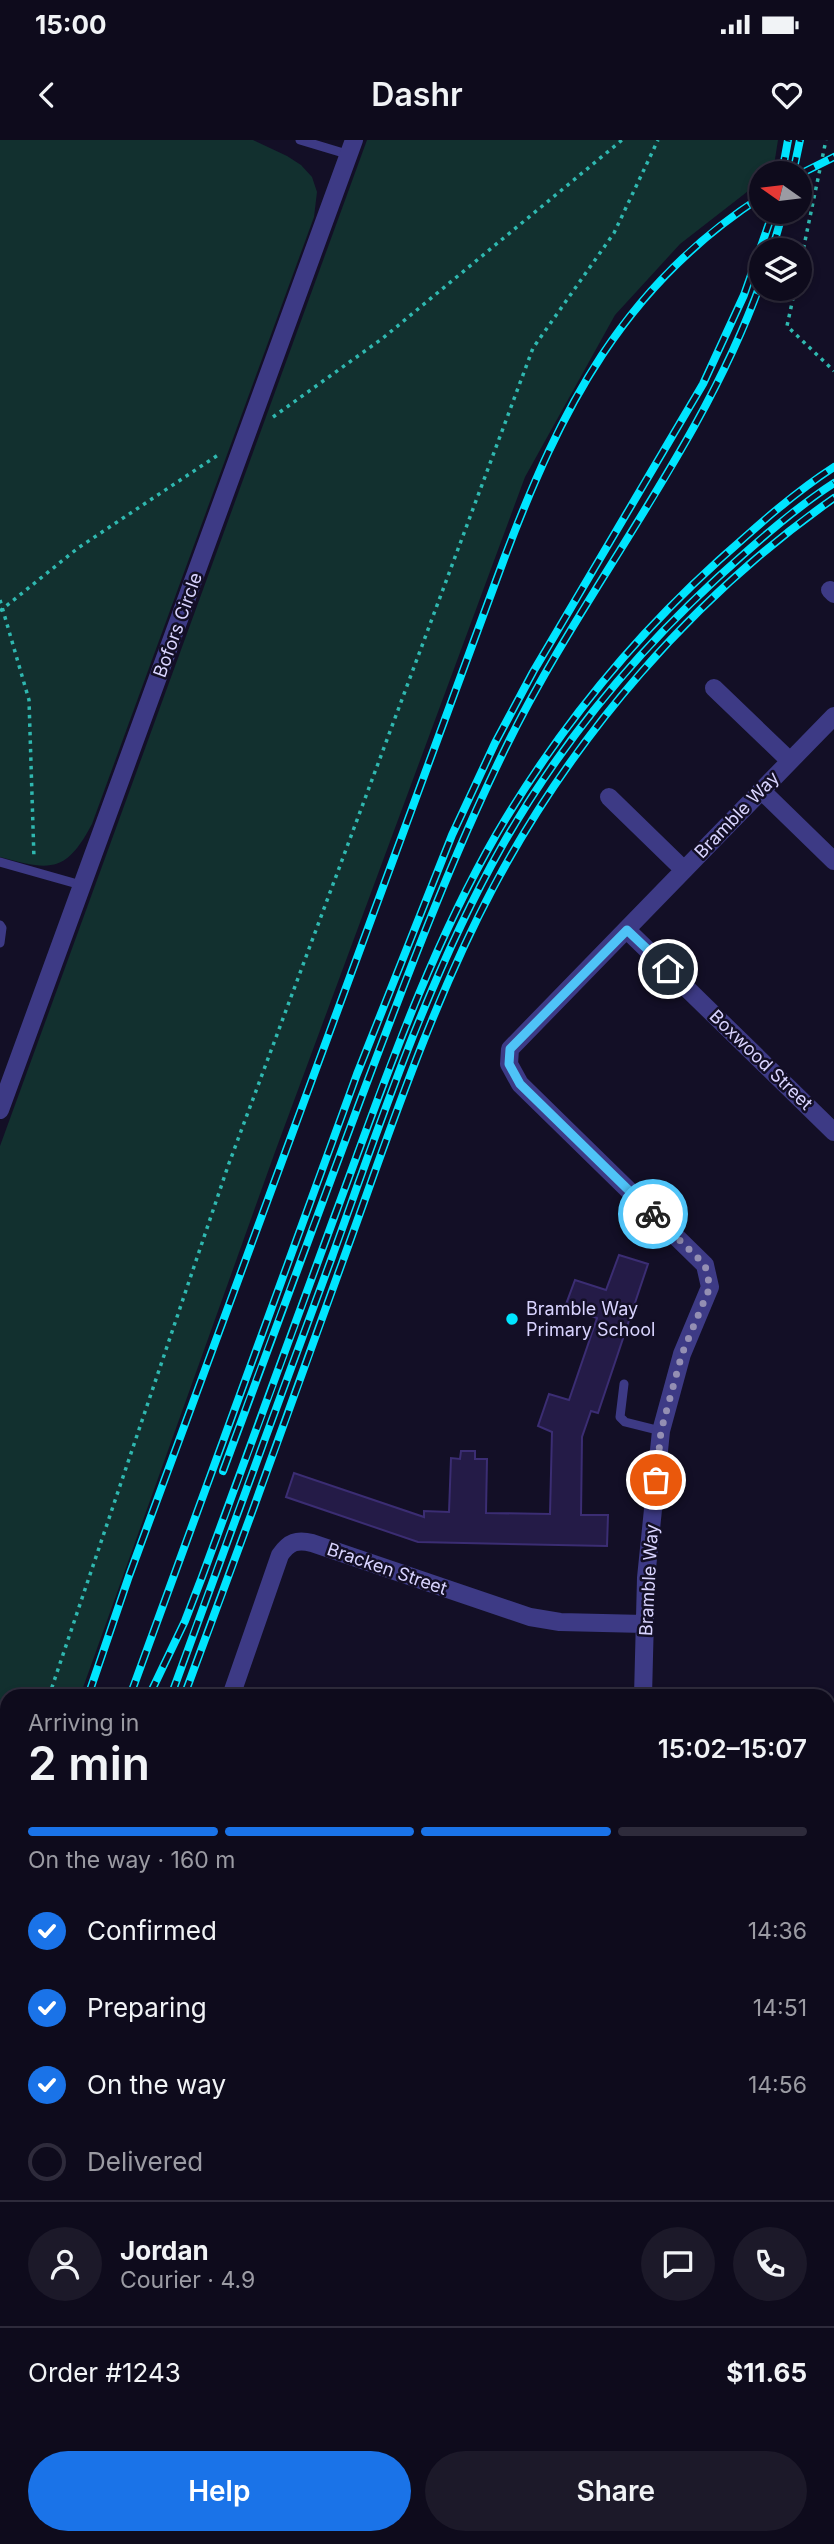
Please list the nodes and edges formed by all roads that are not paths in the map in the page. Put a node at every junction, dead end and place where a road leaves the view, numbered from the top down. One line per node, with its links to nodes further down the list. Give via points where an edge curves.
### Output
1 (300, 140): 2 (lane)
2 (352, 147): 11 (street, Bofors Circle)
3 (714, 688): 5 (street, Bramble Way)
4 (834, 716): 5 (street, Bramble Way)
5 (790, 761): 6 (street, Bramble Way)
6 (761, 790): 8 (street); 10 (street, Bramble Way)
7 (609, 797): 10 (street, Bramble Way)
8 (834, 861)
9 (0, 862): 11 (lane)
10 (684, 869): 13 (street, Bramble Way)
11 (82, 885): 15 (street, Bofors Circle)
12 (0, 925): 14 (lane)
13 (627, 930): 16 (street, Boxwood Street); 18 (street, Bramble Way, via 510,1049 509,1064 520,1084 705,1265 710,1287 682,1354)
14 (0, 943)
15 (0, 1110)
16 (834, 1132)
17 (624, 1384): 18 (lane, via 620,1417)
18 (661, 1431): 19 (street, Bramble Way)
19 (645, 1624): 20 (street, Bracken Street, via 530,1618 312,1543 295,1542 280,1555); 21 (street, Bramble Way)
20 (233, 1689)
21 (643, 1689)

